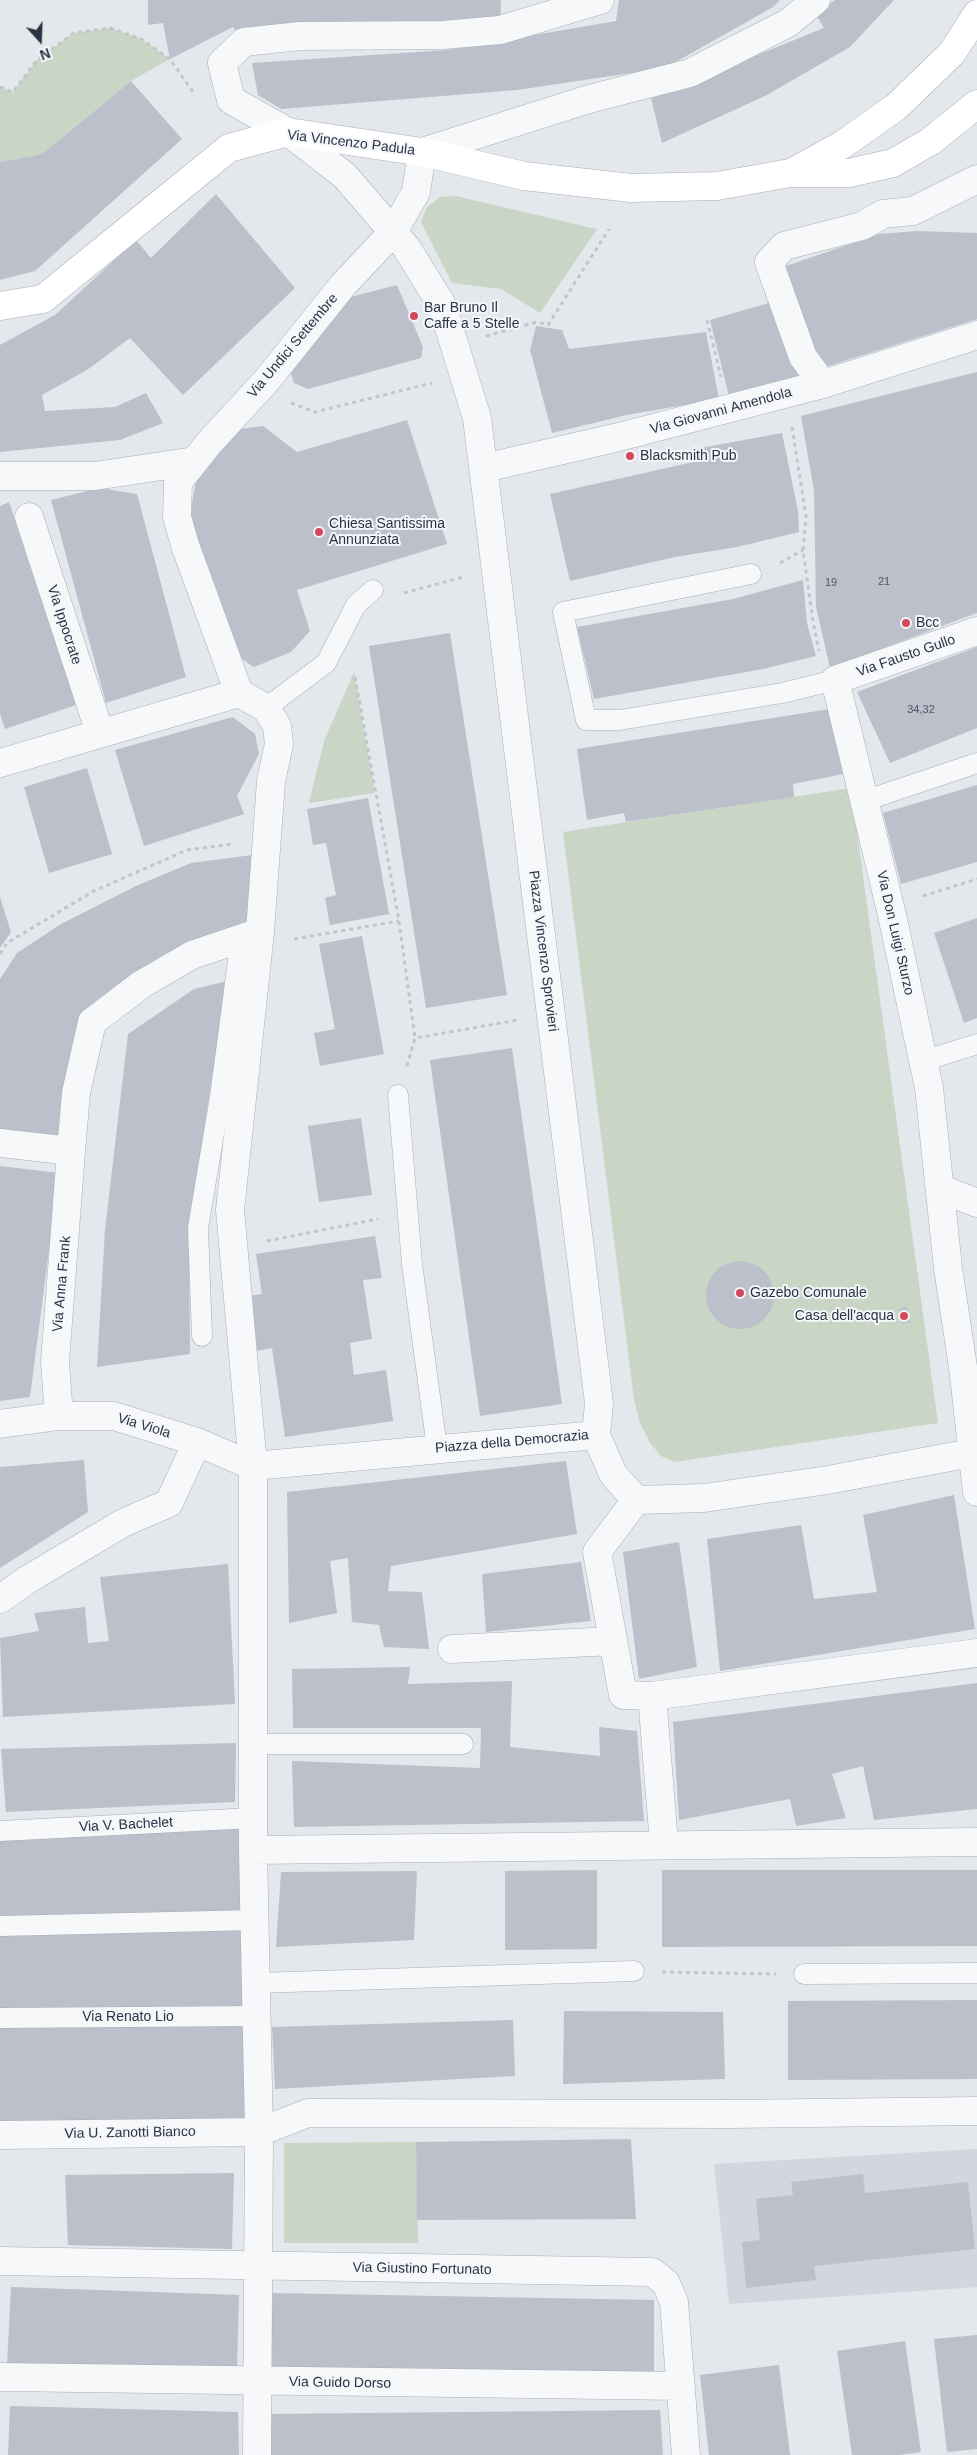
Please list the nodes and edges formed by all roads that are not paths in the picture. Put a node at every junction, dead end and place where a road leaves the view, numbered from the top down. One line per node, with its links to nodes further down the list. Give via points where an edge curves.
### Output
1 (600, 0): 5 (street, Piazza Vincenzo Sprovieri, via 500,30 443,35 300,36 244,42 222,63 230,100)
2 (816, 0): 6 (street, Via Vincenzo Padula, via 788,23 690,73 589,99)
3 (977, 14): 7 (main road, via 952,53 896,108 842,145)
4 (977, 104): 7 (main road, via 931,141 893,163 849,174)
5 (288, 132): 6 (main road, Via Vincenzo Padula); 9 (street, Piazza Vincenzo Sprovieri, via 345,176); 10 (main road, Via Vincenzo Padula, via 229,148 42,298)
6 (422, 152): 7 (main road, via 524,176 631,188 717,186); 9 (street, Via Undici Settembre, via 416,192)
7 (790, 173)
8 (977, 179): 12 (street, via 913,211 883,214 862,226 784,246 769,262 803,357)
9 (393, 232): 13 (street, Via Undici Settembre, via 343,285 267,380); 14 (street, Piazza Vincenzo Sprovieri, via 406,247 442,306 477,418)
10 (0, 306)
11 (977, 336): 12 (street, Via Giovanni Amendola)
12 (823, 384): 14 (street, Via Giovanni Amendola)
13 (195, 461): 15 (street, via 95,476); 21 (street, Via Undici Settembre, via 178,482 177,517)
14 (484, 468): 40 (street, Piazza Vincenzo Sprovieri, via 598,1404)
15 (2, 477)
16 (29, 517): 23 (street, Via Ippocrate)
17 (751, 574): 20 (lane, via 563,612 586,720 620,720 782,693)
18 (373, 590): 22 (lane, via 356,605 326,663)
19 (977, 631): 20 (street, Via Fausto Gullo)
20 (835, 680): 26 (street, Via Don Luigi Sturzo)
21 (240, 693): 22 (street); 23 (street)
22 (266, 708): 27 (street, via 277,726 279,744 270,781 266,840)
23 (100, 734): 24 (street)
24 (0, 763)
25 (977, 763): 26 (lane)
26 (864, 801): 29 (street, Via Don Luigi Sturzo)
27 (251, 935): 32 (street, Via Anna Frank, via 192,955 142,984 92,1022 76,1093); 36 (lane, via 198,1228); 44 (street, via 230,1210)
28 (977, 1044): 29 (lane)
29 (923, 1061): 33 (street, Via Don Luigi Sturzo)
30 (398, 1095): 42 (lane, via 407,1213)
31 (0, 1144): 32 (street)
32 (71, 1151): 38 (street, Via Anna Frank, via 56,1362)
33 (941, 1189): 34 (street); 37 (street, Via Don Luigi Sturzo, via 948,1268)
34 (977, 1203)
35 (977, 1326): 37 (street)
36 (202, 1336)
37 (963, 1367): 43 (street, Via Don Luigi Sturzo)
38 (59, 1416): 39 (street, Via Viola); 41 (street, Via Viola, via 114,1416)
39 (0, 1424)
40 (596, 1435): 42 (street, Piazza della Democrazia); 46 (street, Piazza della Democrazia, via 613,1474)
41 (197, 1442): 44 (street, Via Viola); 47 (street, via 169,1502 123,1523)
42 (437, 1448): 44 (street, Piazza della Democrazia)
43 (971, 1453): 45 (street); 46 (street, via 837,1479 704,1498)
44 (253, 1466): 52 (street)
45 (977, 1492)
46 (636, 1500): 48 (street, via 597,1552)
47 (0, 1599)
48 (613, 1641): 49 (street); 51 (street, via 623,1695)
49 (452, 1649)
50 (977, 1653): 51 (street)
51 (652, 1696): 57 (street)
52 (253, 1744): 53 (lane); 54 (street)
53 (464, 1744)
54 (253, 1818): 55 (lane, Via V. Bachelet); 58 (street)
55 (0, 1831)
56 (977, 1842): 57 (street)
57 (664, 1844): 58 (street)
58 (253, 1850): 59 (street)
59 (255, 1920): 60 (lane); 64 (street)
60 (0, 1926)
61 (634, 1971): 64 (lane)
62 (977, 1973): 63 (lane)
63 (804, 1974)
64 (256, 1983): 65 (street)
65 (256, 2016): 66 (lane, Via Renato Lio); 68 (street)
66 (0, 2018)
67 (977, 2111): 68 (street, via 308,2113)
68 (259, 2132): 69 (street, Via U. Zanotti Bianco); 71 (street)
69 (0, 2135)
70 (0, 2261): 71 (street, Via Giustino Fortunato)
71 (258, 2267): 73 (street); 74 (street, Via Giustino Fortunato, via 652,2272 666,2283 674,2302)
72 (0, 2377): 73 (street, Via Guido Dorso)
73 (258, 2382): 74 (street, Via Guido Dorso); 75 (street)
74 (681, 2386): 76 (street, Via Giustino Fortunato)
75 (257, 2455)
76 (686, 2455)

